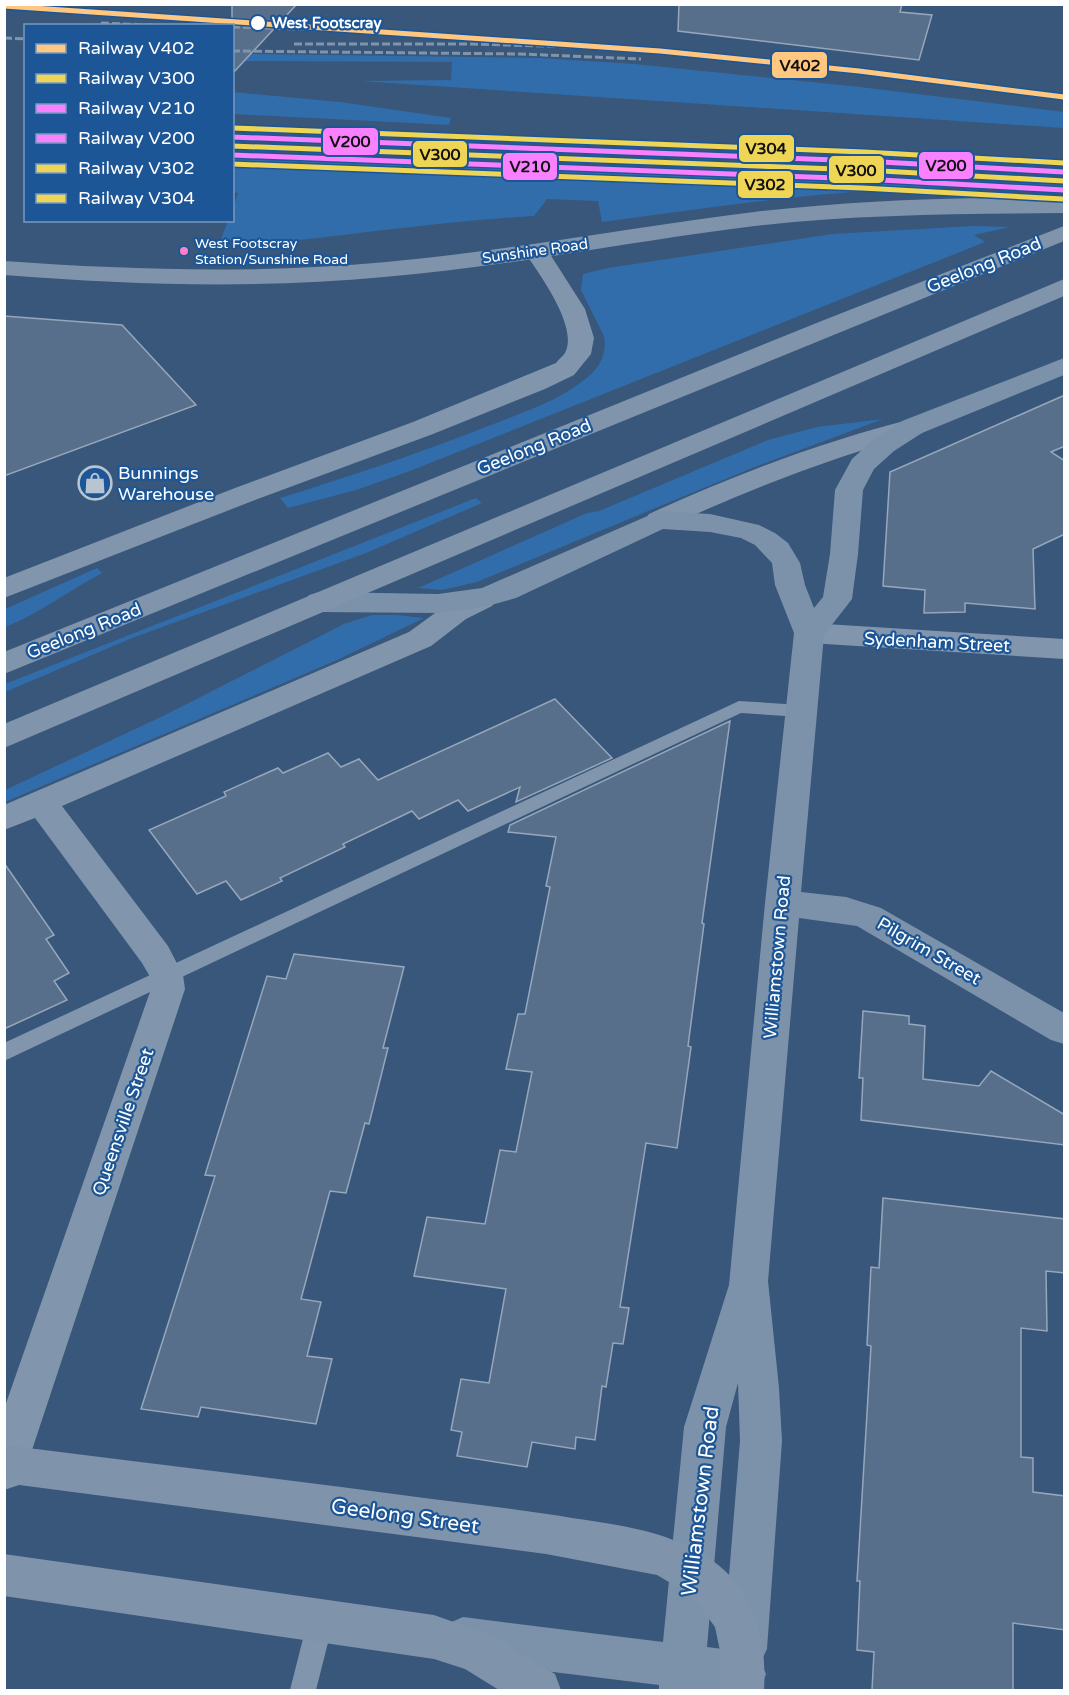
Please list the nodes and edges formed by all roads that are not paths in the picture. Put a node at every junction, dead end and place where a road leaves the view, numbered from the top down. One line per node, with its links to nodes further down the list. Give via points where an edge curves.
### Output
1 (1065, 206): 3 (main road, Sunshine Road, via 917,205 834,211)
2 (1065, 233): 14 (highway, Geelong Road)
3 (536, 251): 4 (main road, Sunshine Road, via 386,270 287,277 108,275); 9 (street, via 578,325 578,354 565,369 423,428)
4 (4, 268)
5 (1065, 287): 11 (highway)
6 (1065, 366): 7 (street)
7 (912, 427): 8 (street, via 815,455); 12 (street, via 870,458 852,481 837,599)
8 (660, 520): 10 (street); 12 (street, Williamstown Road, via 724,525 749,531 771,543 786,562 790,585)
9 (4, 589)
10 (482, 599): 11 (street, via 454,604); 17 (street, via 456,612 420,639)
11 (319, 602): 16 (highway)
12 (809, 633): 13 (street, Sydenham Street); 15 (street, Williamstown Road)
13 (1065, 649)
14 (4, 664)
15 (801, 711): 19 (street, Williamstown Road); 20 (lane, via 739,707)
16 (4, 737)
17 (41, 802): 18 (street); 20 (street, via 156,955)
18 (4, 818)
19 (782, 903): 21 (street, Pilgrim Street, via 846,910 869,917); 23 (street, Williamstown Road)
20 (166, 975): 22 (lane); 24 (street, Queensville Street, via 168,990)
21 (1065, 1030)
22 (4, 1053)
23 (748, 1281): 25 (street, Williamstown Road, via 705,1427); 29 (street, Williamstown Road, via 761,1441)
24 (5, 1466): 25 (main road, Geelong Street, via 595,1541 649,1552)
25 (690, 1570): 29 (main road, Geelong Street, via 711,1586 733,1613 740,1632); 30 (street, Williamstown Road)
26 (4, 1575): 27 (main road)
27 (321, 1619): 28 (main road); 31 (lane)
28 (401, 1631): 30 (street); 32 (main road, via 477,1651)
29 (743, 1676): 30 (street)
30 (681, 1679)
31 (303, 1690)
32 (539, 1690)

